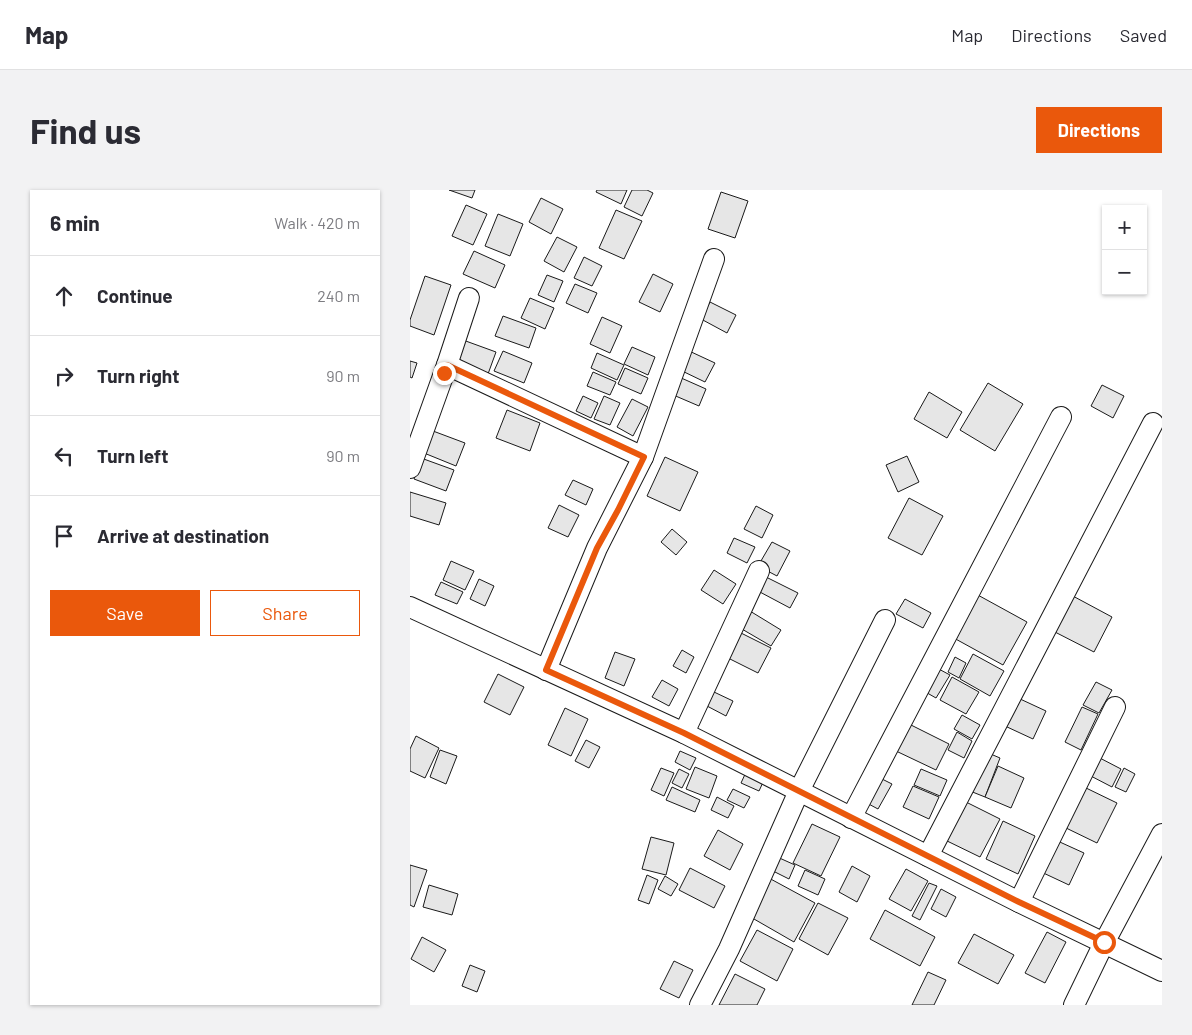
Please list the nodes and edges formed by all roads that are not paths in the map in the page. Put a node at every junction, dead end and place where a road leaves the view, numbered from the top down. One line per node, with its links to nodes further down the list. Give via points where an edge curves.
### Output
1 (714, 258): 6 (street)
2 (469, 298): 3 (street)
3 (447, 365): 6 (street); 7 (street)
4 (1061, 417): 15 (street)
5 (1153, 423): 17 (street)
6 (644, 457): 11 (street, via 597,548)
7 (410, 468)
8 (760, 571): 13 (street)
9 (410, 607): 11 (street)
10 (885, 620): 14 (street)
11 (546, 670): 13 (street)
12 (1115, 707): 18 (street)
13 (684, 733): 14 (street)
14 (798, 791): 15 (street); 21 (street, via 729,950)
15 (851, 818): 17 (street)
16 (1162, 834): 19 (street)
17 (928, 856): 18 (street)
18 (1019, 902): 19 (street)
19 (1104, 942): 20 (street); 22 (street)
20 (1162, 971)
21 (700, 1005)
22 (1074, 1005)

